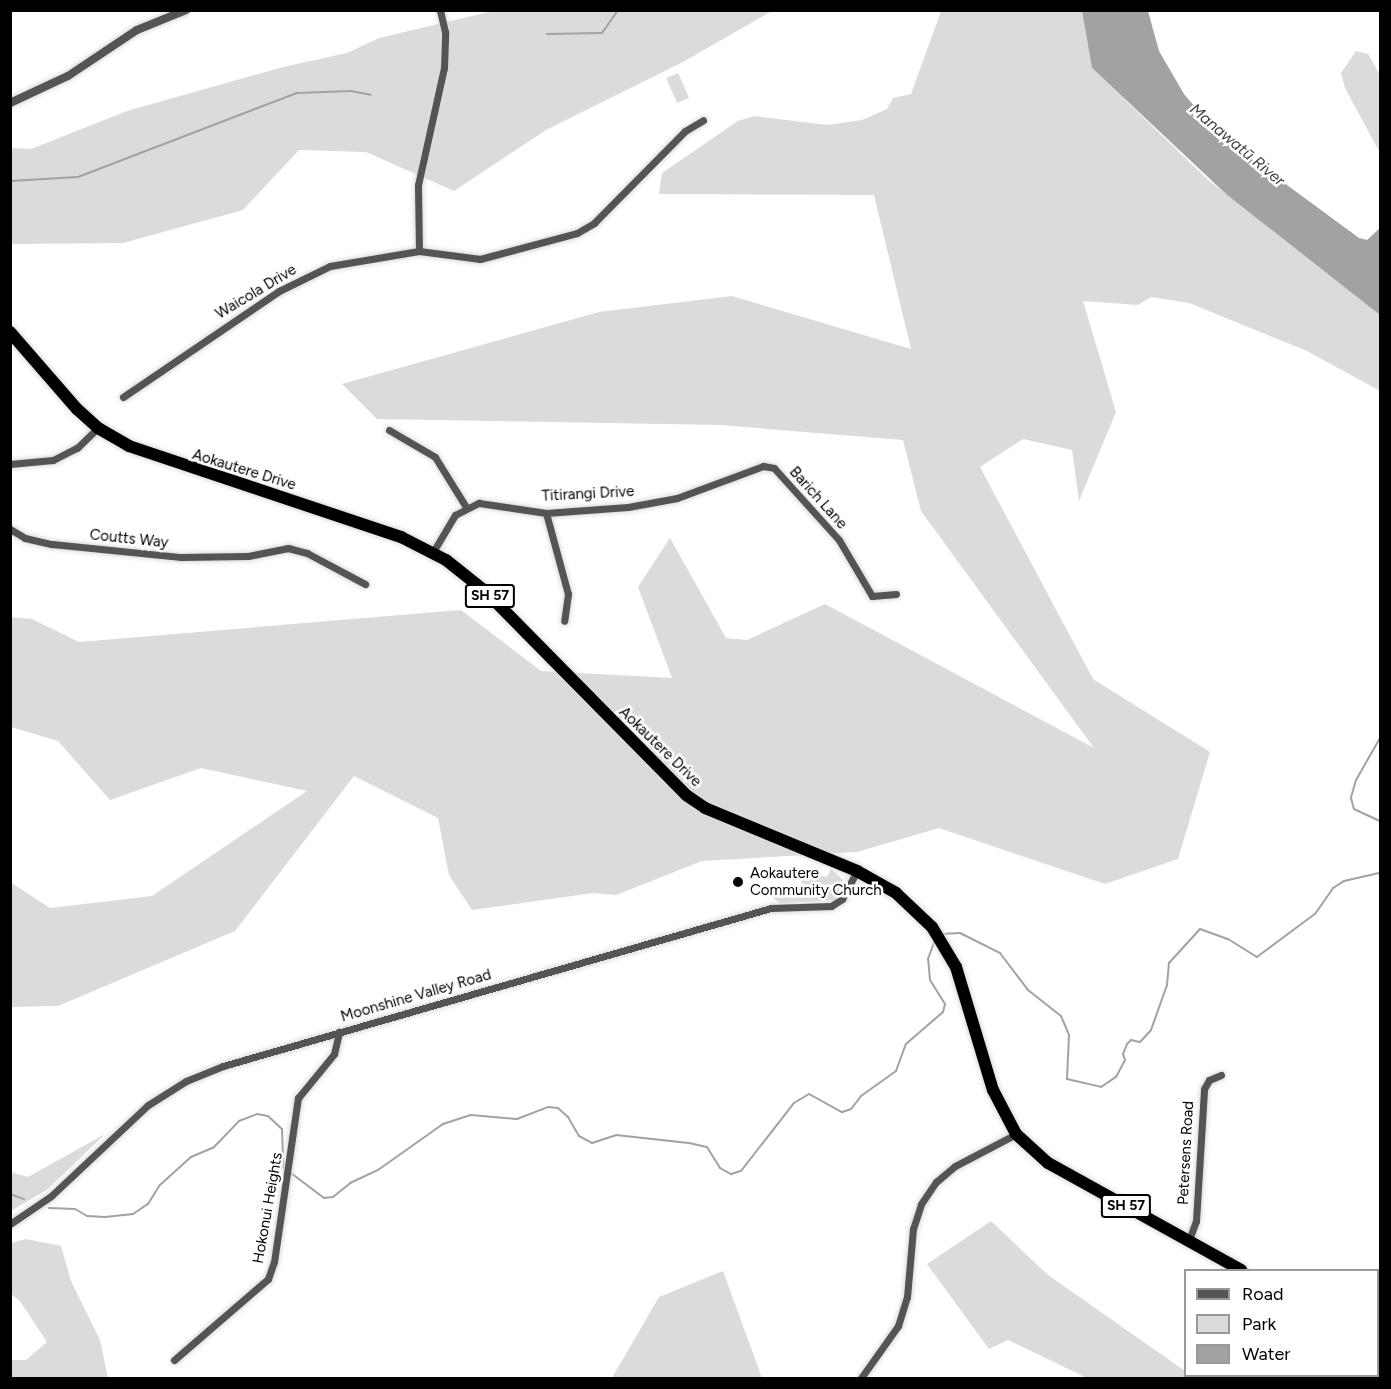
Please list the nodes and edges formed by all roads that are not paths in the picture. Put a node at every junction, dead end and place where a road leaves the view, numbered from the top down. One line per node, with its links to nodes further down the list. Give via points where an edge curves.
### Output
1 (186, 10): 3 (street, via 137,30 58,82)
2 (440, 10): 5 (street, via 445,32 444,68 418,185)
3 (10, 103)
4 (704, 120): 5 (street, Waicola Drive, via 685,131 594,223 577,233 480,259)
5 (419, 251): 7 (street, Waicola Drive, via 330,266 270,297)
6 (10, 332): 8 (highway, Aokautere Drive / SH 57)
7 (123, 397)
8 (98, 428): 10 (street, via 77,448 53,460); 15 (highway, Aokautere Drive / SH 57, via 164,461 294,501)
9 (389, 430): 12 (street, via 435,457)
10 (10, 464)
11 (763, 466): 13 (street, Titirangi Drive, via 676,498 628,507); 17 (street, Barich Lane, via 774,468 839,540 872,596)
12 (466, 507): 13 (street, Titirangi Drive, via 497,502); 15 (street, via 455,515)
13 (546, 513): 18 (street, via 568,594)
14 (10, 529): 16 (street, Coutts Way, via 26,538 52,544 145,555 248,556 279,548 298,550)
15 (433, 552): 19 (highway, Aokautere Drive / SH 57, via 485,591 686,795 705,808 787,845)
16 (365, 584)
17 (896, 594)
18 (564, 621)
19 (857, 871): 20 (street, Moonshine Valley Road, via 842,899 831,906 771,908); 22 (highway, Aokautere Drive / SH 57, via 896,893 942,942 963,982 993,1090)
20 (339, 1032): 23 (street, Moonshine Valley Road, via 223,1066 186,1081 148,1105 51,1196); 26 (street, Hokonui Heights, via 334,1054 298,1098 288,1179 268,1279)
21 (1221, 1075): 24 (street, Petersens Road, via 1209,1080 1204,1089 1196,1221)
22 (1016, 1134): 24 (highway, Aokautere Drive / SH 57, via 1048,1163); 27 (street, via 955,1166 936,1182 921,1204 913,1229 907,1297 898,1326)
23 (10, 1224)
24 (1190, 1240): 25 (highway, Aokautere Drive / SH 57)
25 (1239, 1269)
26 (174, 1360)
27 (861, 1378)

